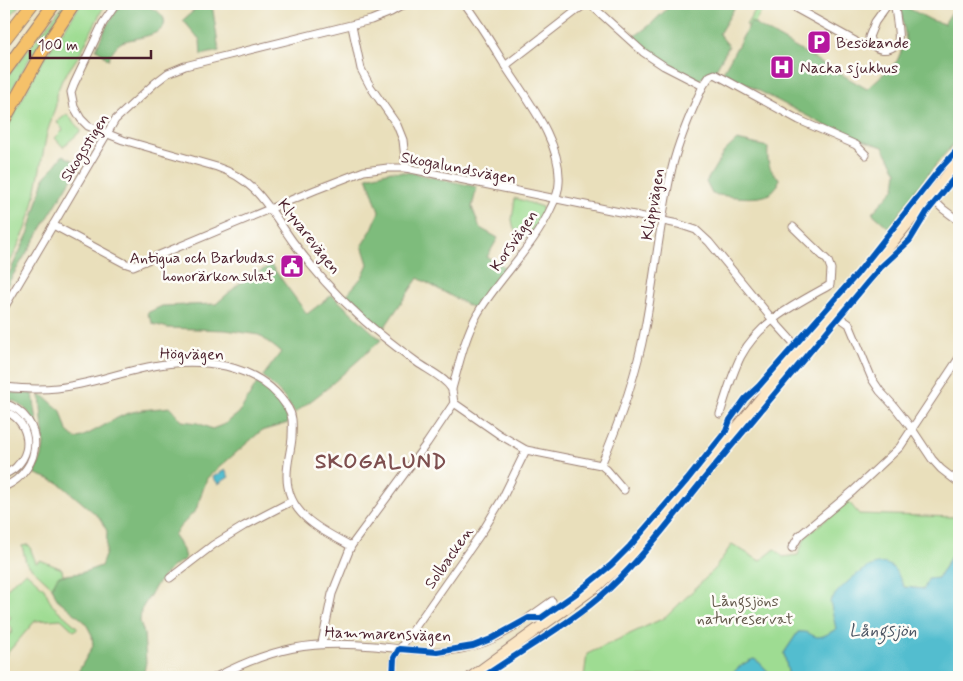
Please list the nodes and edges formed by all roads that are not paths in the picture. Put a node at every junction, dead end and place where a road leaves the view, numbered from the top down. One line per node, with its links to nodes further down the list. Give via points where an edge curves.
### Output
1 (32, 4): 13 (highway)
2 (54, 4): 16 (highway)
3 (74, 4): 18 (highway)
4 (116, 4): 19 (street, Klyvarevägen, via 103,23 71,92 81,119 88,126)
5 (405, 4): 12 (street, Skogsstigen, via 378,18)
6 (465, 4): 15 (street, Korsvägen)
7 (585, 4): 15 (street)
8 (590, 4): 17 (street, via 644,52)
9 (788, 4): 14 (street)
10 (888, 4): 11 (street, via 869,37 871,43 882,50 898,43)
11 (895, 4)
12 (352, 26): 19 (street, Skogsstigen, via 178,68 128,107); 22 (street, via 361,69 403,140)
13 (4, 40)
14 (855, 41)
15 (505, 66): 24 (street, Korsvägen, via 534,110 556,154 559,183)
16 (4, 72)
17 (703, 86): 20 (street, via 715,74 800,120 856,145); 26 (street, Klippvägen, via 672,166)
18 (4, 120)
19 (107, 134): 25 (street, Klyvarevägen, via 231,171); 28 (street, Skogsstigen)
20 (866, 155)
21 (959, 161): 23 (main road)
22 (406, 168): 24 (street, Skogalundsvägen); 25 (street, Skogalundsvägen, via 364,171)
23 (930, 197): 27 (street); 31 (main road)
24 (556, 198): 26 (street, Skogalundsvägen); 36 (street, Korsvägen, via 530,245 477,314)
25 (271, 208): 28 (street, Skogalundsvägen, via 133,266); 36 (street, Klyvarevägen, via 292,241 342,300)
26 (662, 220): 32 (street, Skogalundsvägen, via 696,230); 43 (street, Klippvägen, via 637,366)
27 (959, 221)
28 (53, 225): 30 (street, Skogsstigen)
29 (793, 227): 32 (street, via 828,261 830,285)
30 (4, 308)
31 (833, 313): 33 (main road); 41 (street, via 849,324 872,379)
32 (772, 319): 33 (street, Skogalundsvägen); 40 (street, via 741,356)
33 (800, 350): 57 (main road, via 638,549 598,586)
34 (959, 358): 41 (street)
35 (4, 387): 48 (street, Högvägen, via 57,388 175,363 233,367 249,373 274,391 289,410 293,422 287,476)
36 (452, 389): 37 (street)
37 (454, 402): 42 (street); 49 (street)
38 (4, 403): 46 (street, via 26,416 35,443 30,464 15,480)
39 (4, 411): 44 (street, via 22,426 27,437 26,453 17,467)
40 (720, 414)
41 (912, 429): 45 (street, via 932,459); 50 (street, via 885,462 798,536)
42 (526, 450): 43 (street); 54 (street, Solbacken, via 484,528)
43 (601, 466): 47 (street)
44 (4, 474)
45 (959, 483)
46 (4, 486)
47 (624, 490)
48 (292, 501): 49 (street, Högvägen, via 316,527); 51 (street, via 213,545)
49 (351, 546): 53 (street, via 332,594)
50 (792, 548)
51 (170, 578)
52 (552, 601): 54 (street, Hammarensvägen, via 529,618 473,646 437,652)
53 (322, 644): 54 (street, Hammarensvägen); 55 (street, Hammarensvägen, via 255,659)
54 (399, 649): 56 (street, Solbacken, via 394,658)
55 (216, 677)
56 (393, 677)
57 (471, 677)

